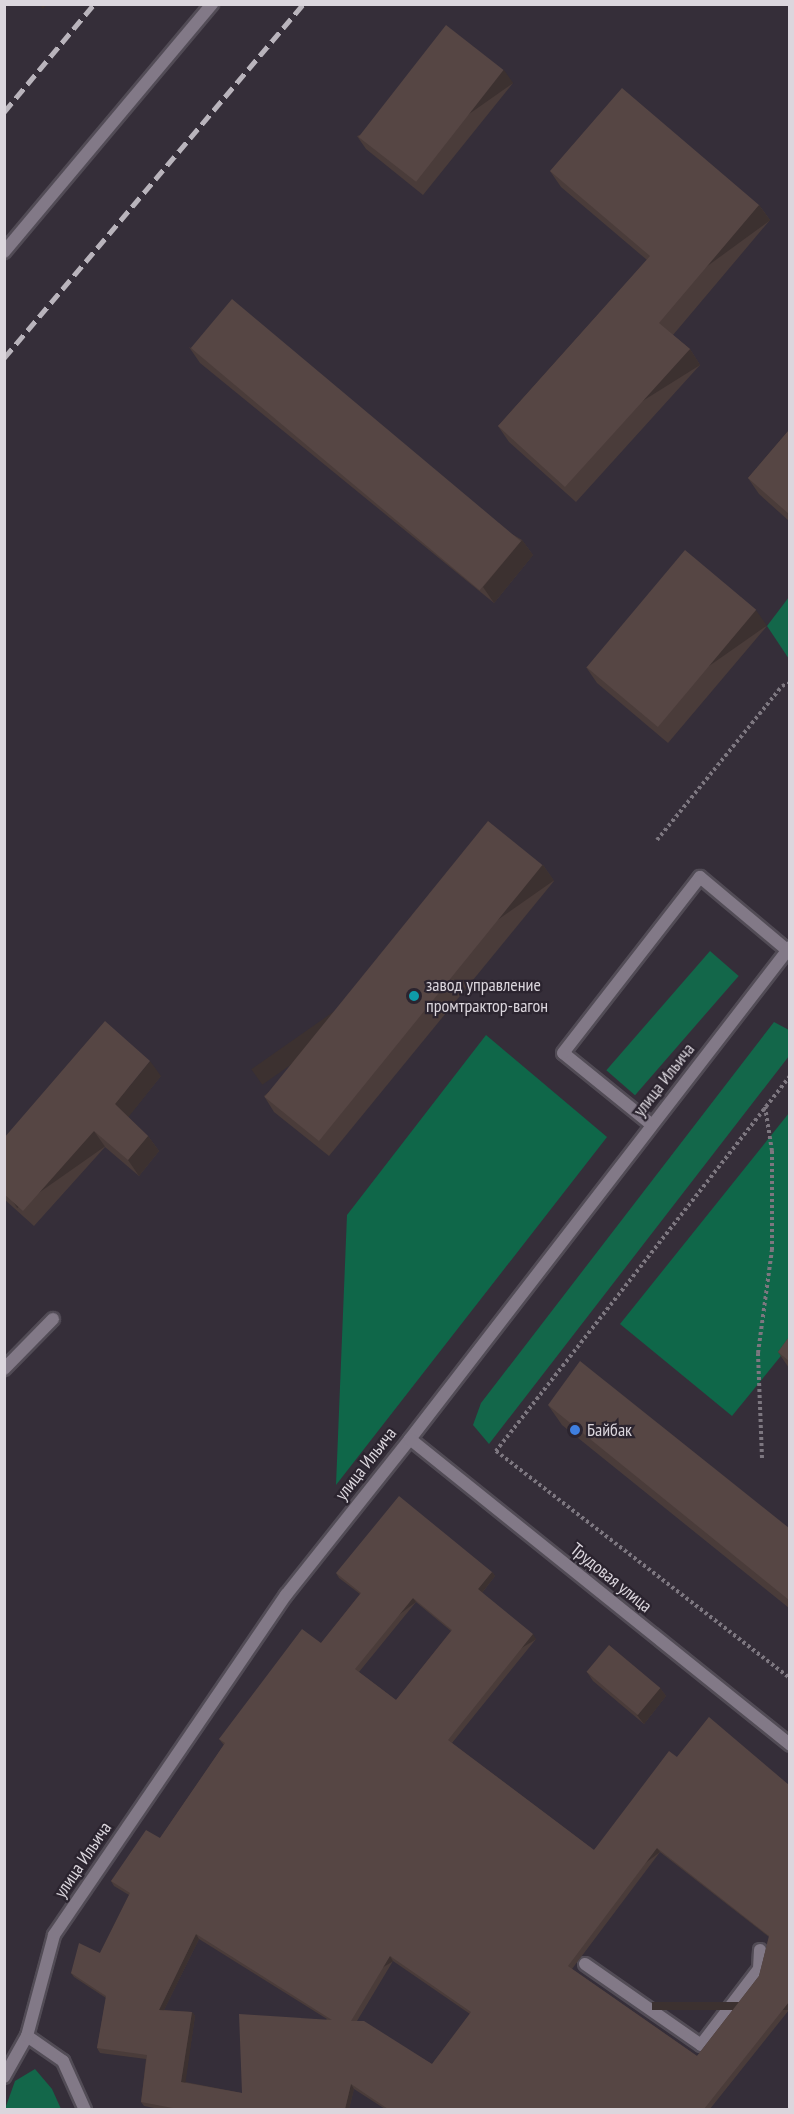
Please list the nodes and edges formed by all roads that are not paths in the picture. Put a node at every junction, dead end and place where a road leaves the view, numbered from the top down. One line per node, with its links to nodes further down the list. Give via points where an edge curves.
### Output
1 (213, 4): 2 (street)
2 (4, 252)
3 (788, 949): 4 (street, улица Ильича); 4 (street, via 700,877 563,1053)
4 (652, 1125): 7 (street, улица Ильича)
5 (53, 1319): 6 (street)
6 (4, 1369)
7 (410, 1438): 8 (street, Трудовая улица); 11 (street, улица Ильича, via 286,1595 54,1935)
8 (789, 1745)
9 (760, 1950): 10 (street, via 759,1969 701,2045)
10 (585, 1964)
11 (27, 2036): 12 (street, улица Ильича); 13 (street, via 63,2061)
12 (4, 2077)
13 (85, 2109)

